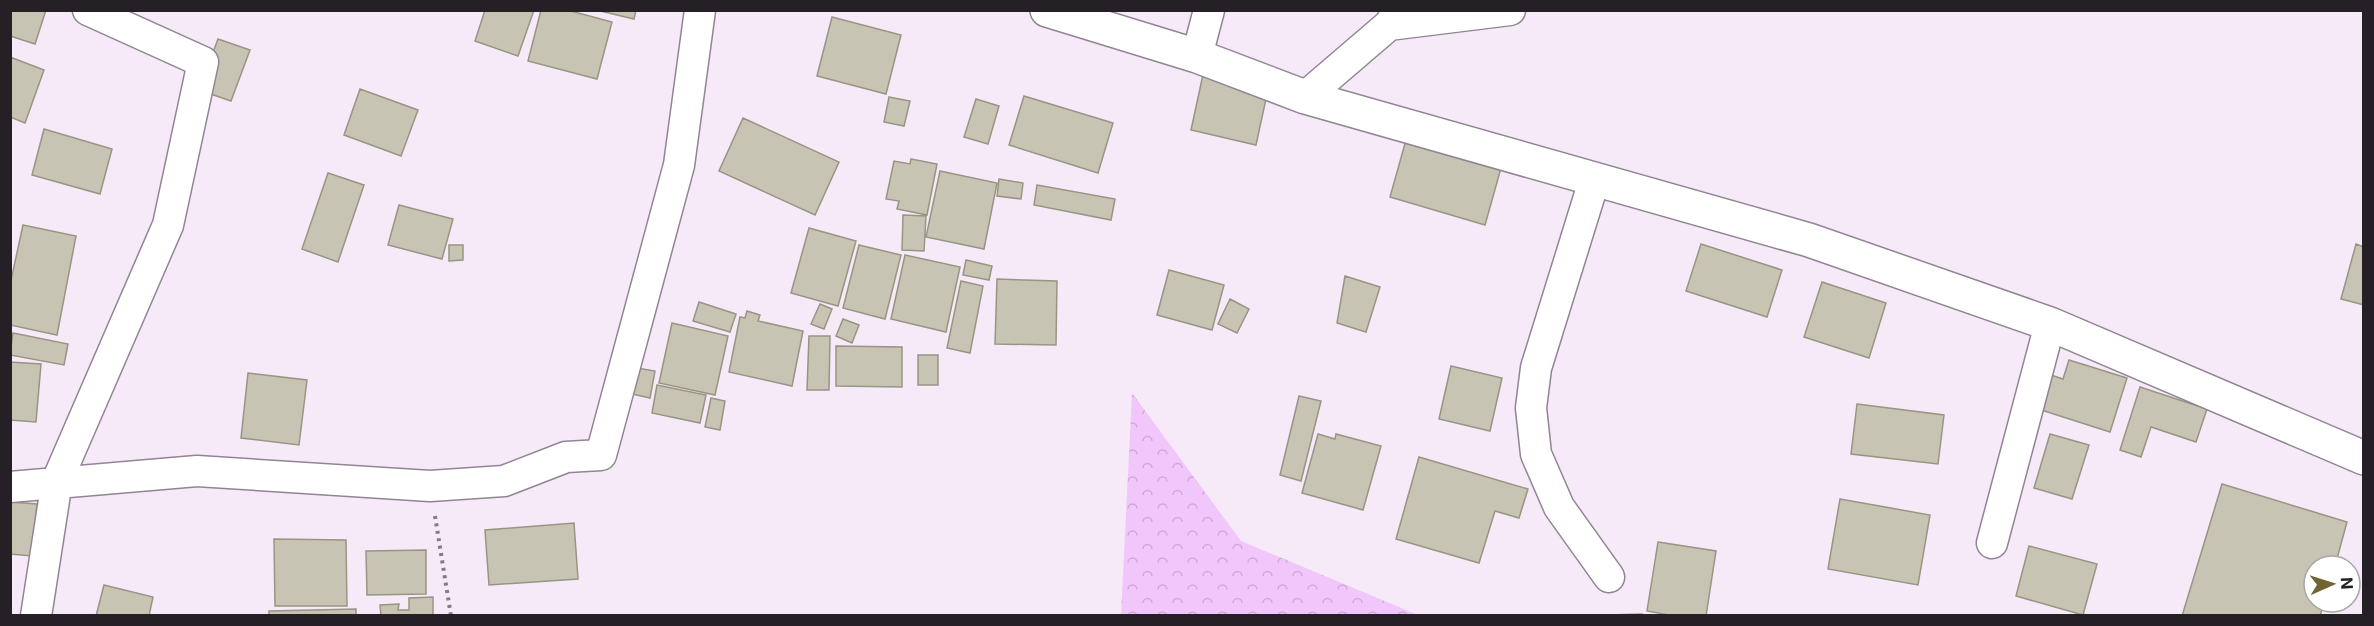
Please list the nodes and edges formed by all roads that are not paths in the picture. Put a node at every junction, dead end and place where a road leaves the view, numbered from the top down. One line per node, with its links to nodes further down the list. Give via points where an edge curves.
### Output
1 (88, 10): 12 (street, via 203,62 168,225)
2 (700, 10): 12 (street, via 679,165 601,455 566,457 504,481 430,486 197,471)
3 (1047, 10): 7 (street)
4 (1209, 10): 7 (street)
5 (1510, 10): 6 (street)
6 (1394, 18): 8 (street)
7 (1197, 56): 8 (street)
8 (1305, 97): 9 (street)
9 (1594, 181): 10 (street, via 1809,240); 15 (street, via 1536,368 1531,408 1536,454 1559,507)
10 (2050, 324): 11 (street); 14 (street)
11 (2364, 458)
12 (57, 481): 13 (street); 16 (street)
13 (10, 487)
14 (1992, 543)
15 (1609, 577)
16 (36, 615)

